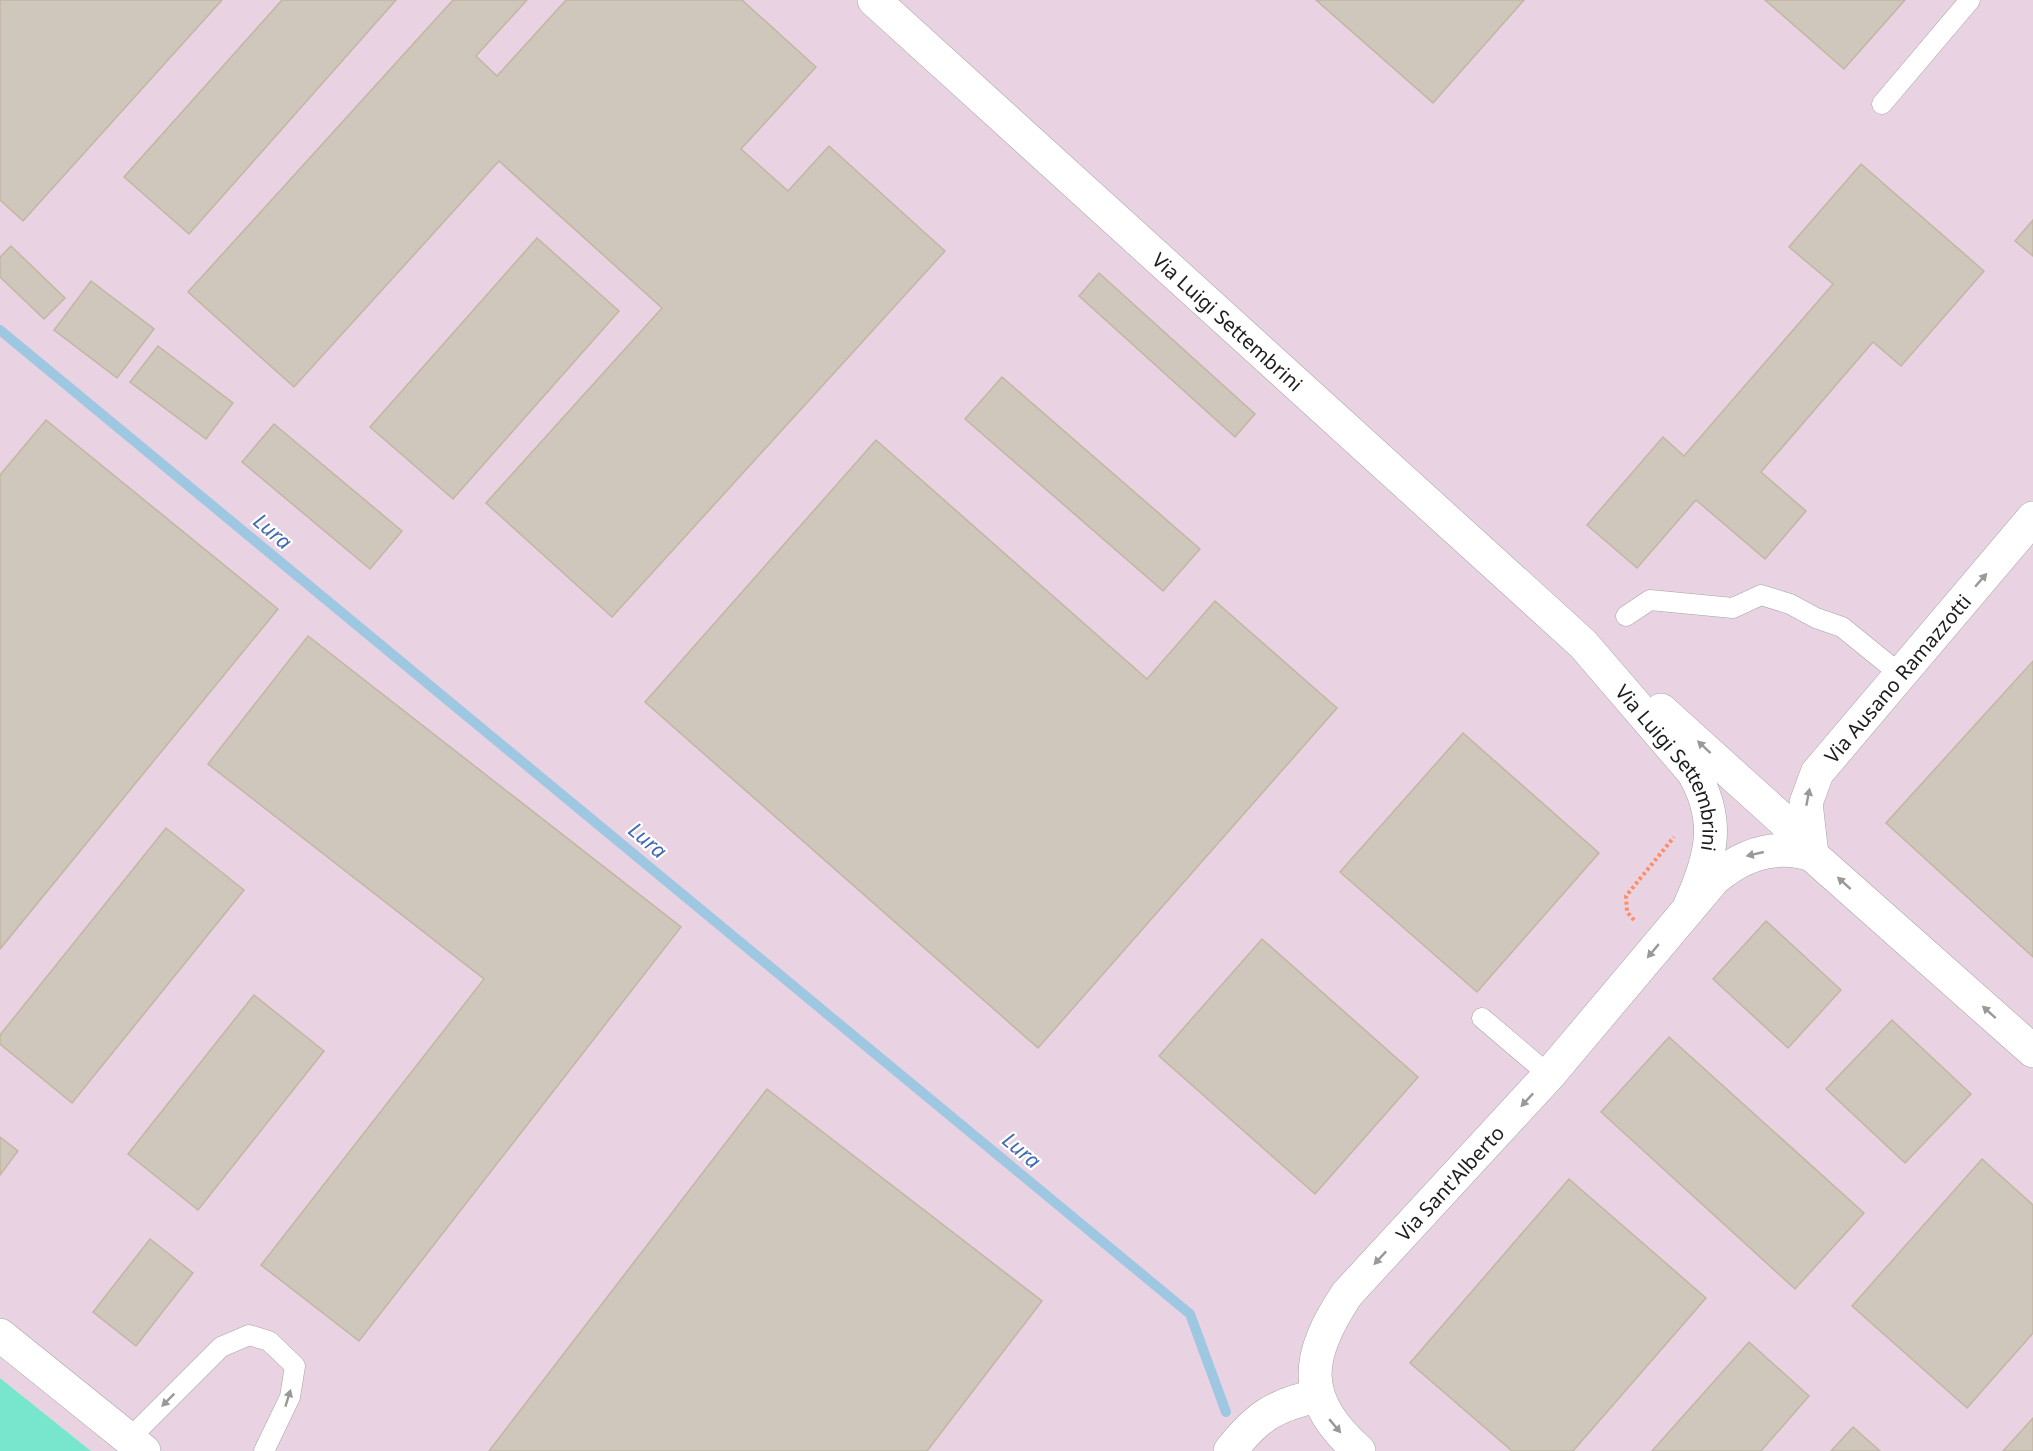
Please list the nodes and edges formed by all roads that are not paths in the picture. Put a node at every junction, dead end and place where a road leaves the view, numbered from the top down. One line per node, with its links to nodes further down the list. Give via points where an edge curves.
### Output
1 (874, 0): 6 (street, Via Luigi Settembrini)
2 (1970, 0): 3 (lane)
3 (1882, 104)
4 (2033, 518): 7 (street, Via Ausano Ramazzotti, one-way to 4)
5 (1626, 616): 7 (lane, via 1650,600 1733,608 1761,595 1842,627)
6 (1583, 644): 8 (street, Via Luigi Settembrini, one-way to 6, via 1793,830 1628,678); 9 (street, Via Luigi Settembrini, via 1703,790 1712,830 1702,879)
7 (1900, 674): 8 (street, Via Ausano Ramazzotti, one-way to 7, via 1806,802 1816,773)
8 (1812, 855): 9 (street, Via Luigi Settembrini, one-way to 9, via 1788,849 1746,856 1714,879); 11 (street, Via Luigi Settembrini, one-way to 8)
9 (1690, 905): 12 (street, Via Sant'Alberto, one-way to 12)
10 (1482, 1018): 12 (lane)
11 (2033, 1051)
12 (1549, 1075): 14 (street, Via Sant'Alberto, one-way to 14, via 1347,1294 1332,1316 1316,1359)
13 (0, 1335): 15 (street)
14 (1317, 1396): 17 (street, via 1289,1402 1265,1414); 18 (street, one-way to 18, via 1331,1423)
15 (136, 1445): 16 (lane, one-way to 15, via 290,1397 295,1366 269,1341 249,1335 221,1347)
16 (264, 1451)
17 (1230, 1451)
18 (1359, 1451)

